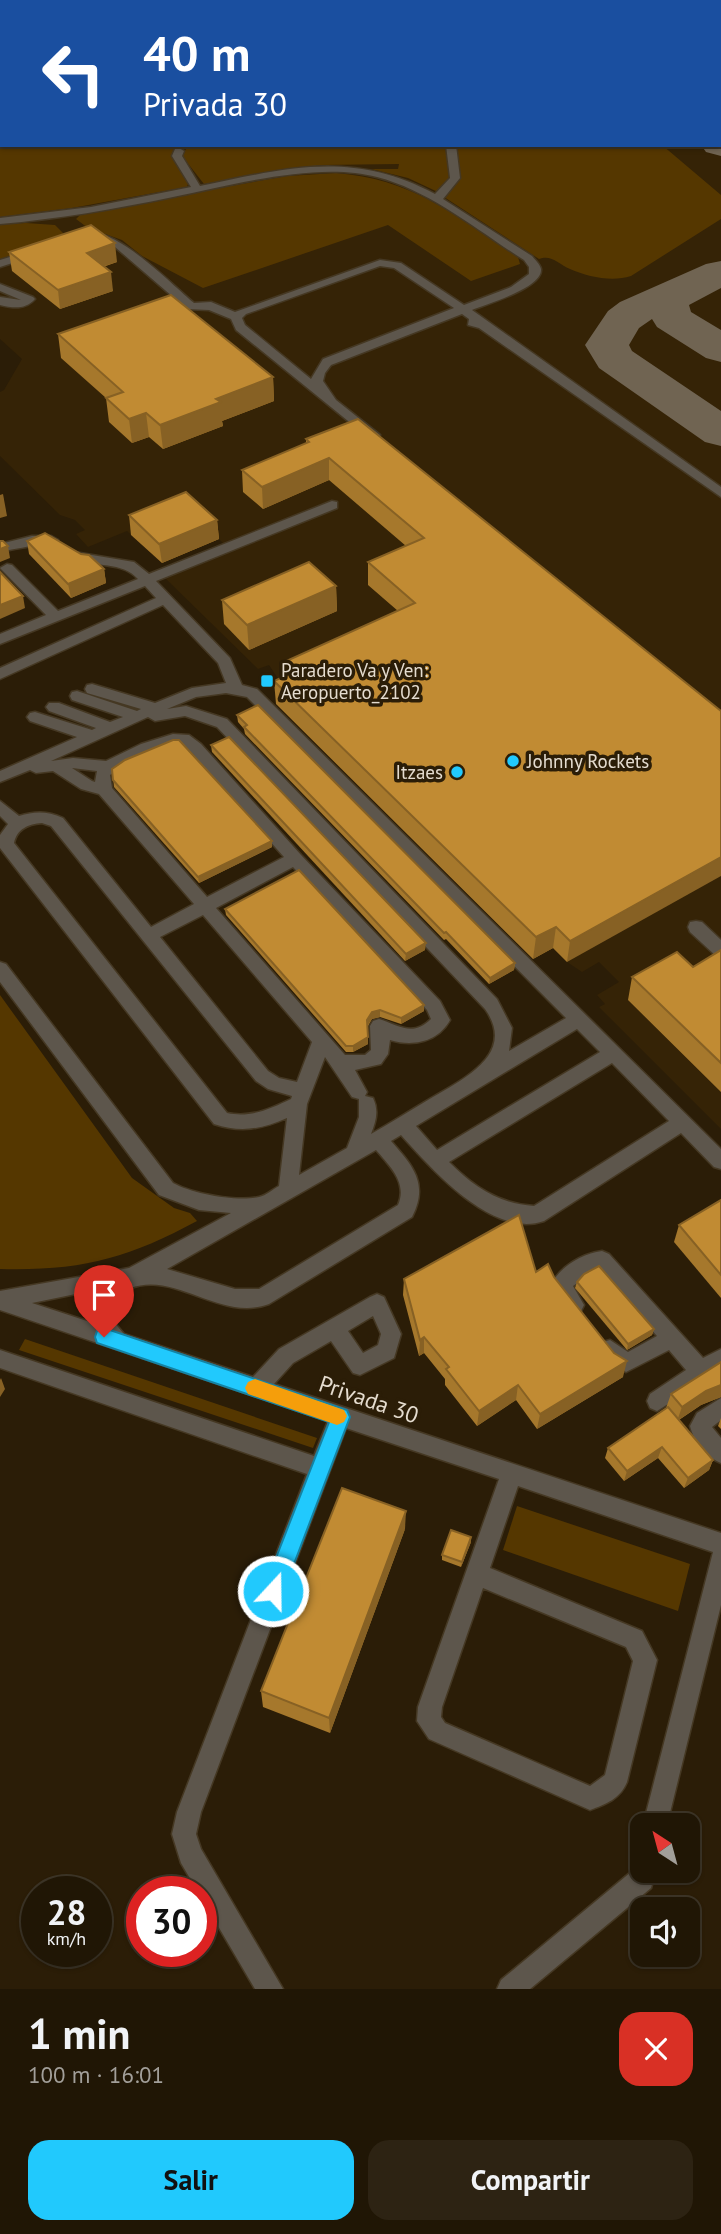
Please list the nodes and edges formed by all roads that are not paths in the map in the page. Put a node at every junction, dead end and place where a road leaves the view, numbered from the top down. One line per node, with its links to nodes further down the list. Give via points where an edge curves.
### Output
1 (451, 147): 6 (street, via 455,178)
2 (180, 150): 5 (street, via 177,156)
3 (397, 166): 4 (street, via 341,166)
4 (294, 173): 5 (street); 6 (street, via 366,172 394,178)
5 (197, 189): 7 (street)
6 (436, 200): 13 (street, via 528,258 535,267 529,281)
7 (57, 214): 8 (street); 14 (street, via 75,234 105,237 119,245 191,307 211,306)
8 (0, 221)
9 (39, 251): 10 (street)
10 (0, 264)
11 (0, 287): 12 (street, via 29,299 15,305)
12 (0, 301)
13 (463, 309): 14 (street, via 397,265 380,263); 15 (street); 16 (street)
14 (236, 317): 17 (street, via 240,327)
15 (430, 321): 16 (street, via 461,320); 17 (street, via 327,362 316,383)
16 (483, 326): 19 (street)
17 (322, 394): 18 (street)
18 (386, 445)
19 (721, 493)
20 (332, 505): 23 (street)
21 (0, 548): 23 (street, via 51,540 89,562 134,568)
22 (7, 568): 25 (street)
23 (147, 580): 24 (street); 25 (street)
24 (165, 599): 27 (street); 28 (street, via 225,661)
25 (55, 616): 26 (street)
26 (0, 639)
27 (0, 674)
28 (235, 687): 32 (street, via 212,687); 48 (street, via 252,692 265,704)
29 (92, 689): 32 (street)
30 (77, 696): 33 (street)
31 (54, 707): 35 (street)
32 (155, 708): 33 (street)
33 (136, 716): 35 (street)
34 (36, 717): 35 (street)
35 (102, 731): 38 (street); 52 (street, via 177,712 202,714 222,723 501,1017 505,1037 498,1060)
36 (55, 765): 37 (street); 38 (street); 39 (street, via 87,785)
37 (109, 767): 39 (street, via 102,782); 42 (street, via 161,741 184,739)
38 (6, 775)
39 (105, 790): 43 (street)
40 (0, 807): 41 (street)
41 (18, 824): 45 (street, via 39,816 57,822); 53 (street, via 6,835 6,844 221,1119 237,1125 255,1123)
42 (295, 859): 43 (street); 51 (street, via 434,1006 441,1020 416,1037 401,1038 379,1026 382,1044 377,1057 369,1063)
43 (207, 907): 45 (street); 49 (street)
44 (696, 927): 46 (street)
45 (150, 935): 53 (street, via 262,1076)
46 (721, 950)
47 (0, 969): 61 (street, via 166,1189 195,1203)
48 (580, 1018): 50 (street); 52 (street)
49 (322, 1039): 51 (street); 53 (street)
50 (614, 1053): 54 (street); 58 (street)
51 (340, 1062): 57 (street, via 368,1117)
52 (470, 1084): 55 (street)
53 (300, 1098): 60 (street)
54 (682, 1122): 58 (street, via 537,1215 491,1205 456,1181); 59 (street)
55 (403, 1124): 56 (street); 58 (street)
56 (378, 1139): 57 (street); 62 (street, via 406,1174 411,1204 405,1212 262,1298 236,1299 158,1276)
57 (355, 1153): 60 (street)
58 (436, 1160)
59 (721, 1161)
60 (288, 1190): 61 (street)
61 (259, 1205): 62 (street)
62 (125, 1278): 63 (street); 66 (street, via 101,1295 96,1308 106,1330)
63 (0, 1301): 66 (street, Privada 30)
64 (334, 1328): 70 (street, via 286,1356)
65 (671, 1339): 65 (street, via 626,1363 619,1360 561,1285 594,1260 602,1260); 69 (street)
66 (130, 1346): 70 (street, Privada 30)
67 (721, 1358): 69 (street)
68 (0, 1359): 75 (street)
69 (701, 1371): 71 (street)
70 (256, 1388): 73 (street, Privada 30)
71 (657, 1401)
72 (721, 1408): 74 (street, via 701,1426)
73 (340, 1417): 75 (street); 76 (street, Privada 30)
74 (721, 1453)
75 (320, 1468): 82 (street, via 184,1834 190,1854)
76 (511, 1475): 77 (street, Privada 30); 79 (street)
77 (721, 1545)
78 (721, 1560): 80 (street)
79 (477, 1574): 79 (street, via 634,1639 642,1650 645,1660 615,1782 604,1793 590,1798 436,1731 429,1721)
80 (658, 1813)
81 (637, 1883): 83 (street)
82 (270, 1989)
83 (510, 1989)

